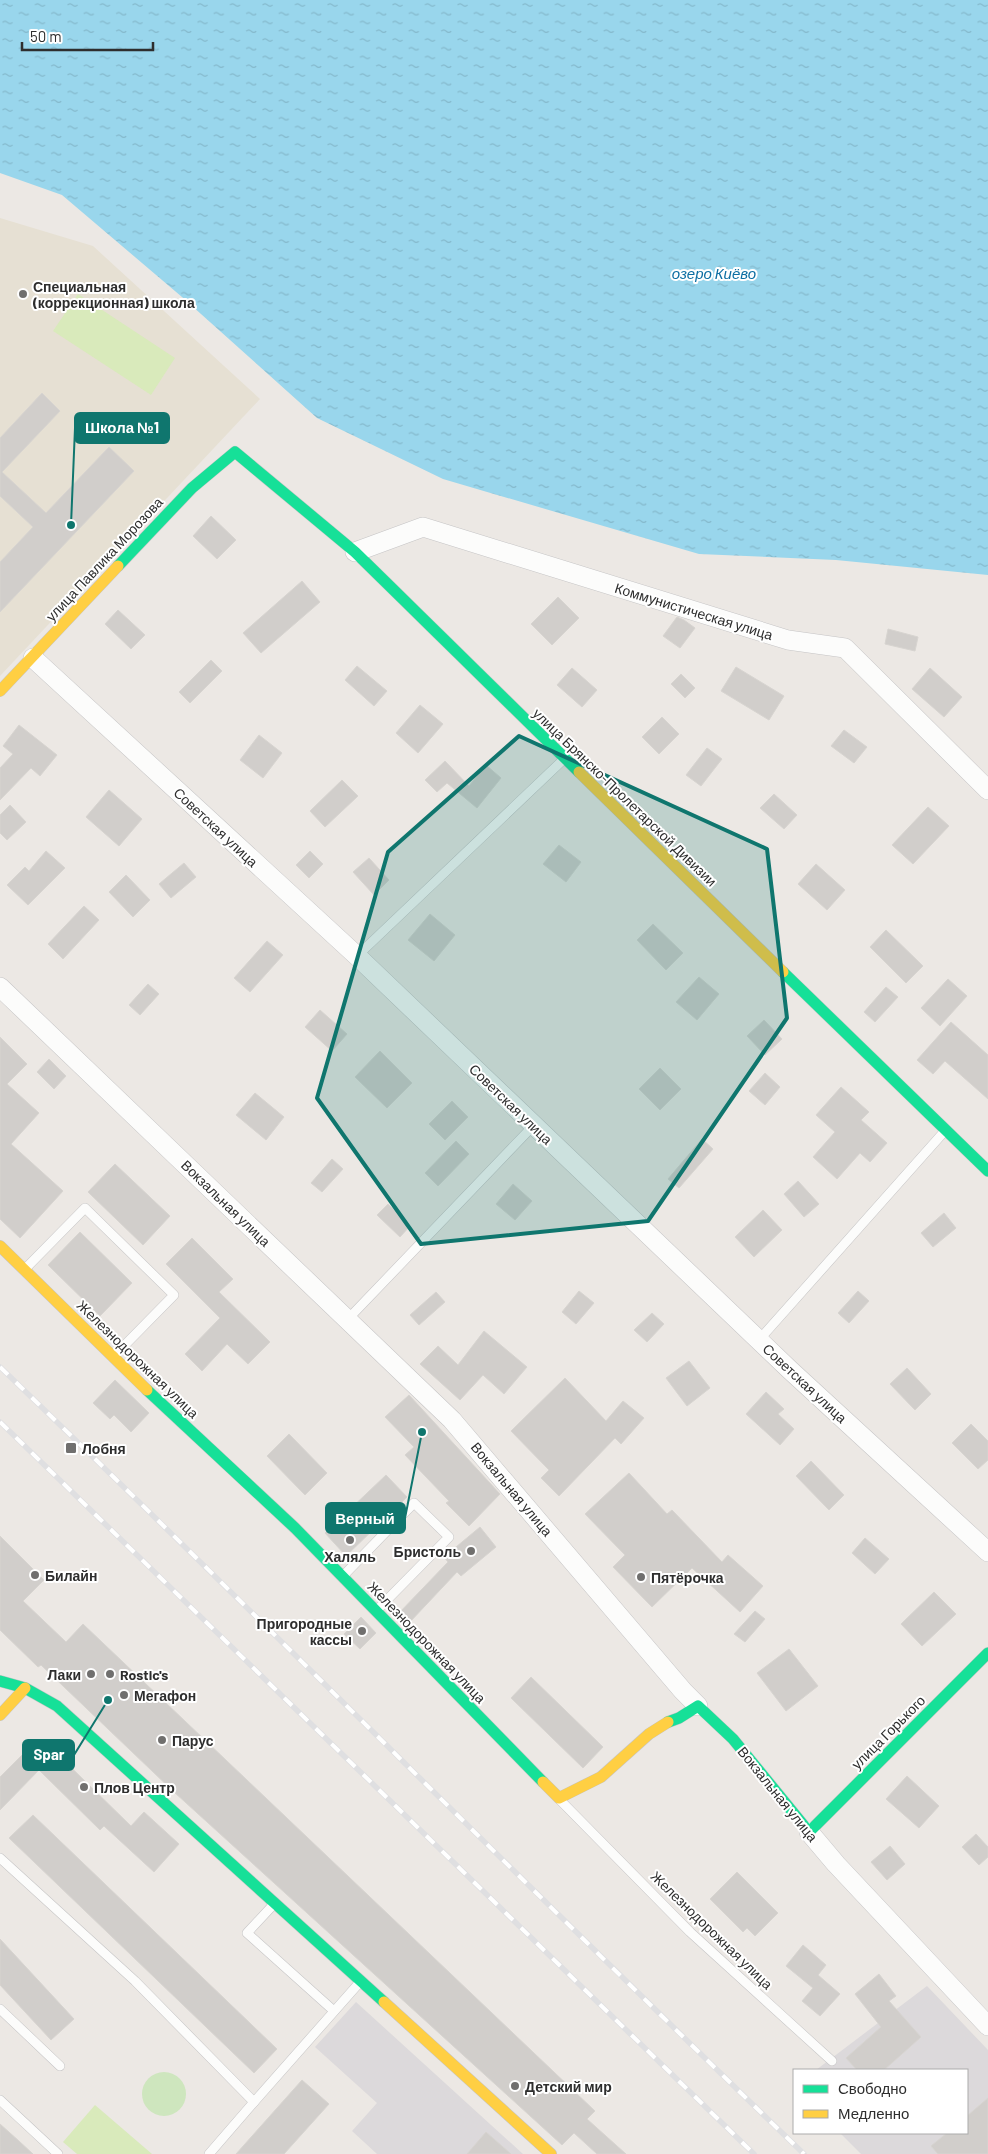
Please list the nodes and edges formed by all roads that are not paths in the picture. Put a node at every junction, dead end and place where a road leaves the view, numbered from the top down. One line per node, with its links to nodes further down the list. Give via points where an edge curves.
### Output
1 (235, 452): 2 (street, улица Брянско-Пролетарской Дивизии); 3 (street, улица Павлика Морозова, via 192,488)
2 (355, 552): 5 (street, улица Брянско-Пролетарской Дивизии); 6 (street, Коммунистическая улица, via 423,527 788,640 845,648)
3 (33, 658): 4 (street, улица Павлика Морозова); 7 (street, Советская улица)
4 (0, 691)
5 (565, 759): 7 (lane); 10 (street, улица Брянско-Пролетарской Дивизии)
6 (988, 790)
7 (357, 956): 9 (street, Советская улица)
8 (0, 987): 14 (street, Вокзальная улица)
9 (534, 1125): 14 (lane); 15 (street, Советская улица)
10 (944, 1131): 11 (street, улица Брянско-Пролетарской Дивизии); 15 (lane)
11 (985, 1163)
12 (0, 1246): 13 (street, Железнодорожная улица)
13 (24, 1270): 16 (street, Железнодорожная улица); 16 (lane, via 85,1208 174,1295)
14 (348, 1319): 23 (street, Вокзальная улица, via 452,1420)
15 (759, 1340): 17 (street, Советская улица)
16 (113, 1357): 18 (street, Железнодорожная улица)
17 (988, 1552)
18 (342, 1576): 19 (street, Железнодорожная улица); 19 (lane, via 414,1503 449,1537)
19 (376, 1611): 25 (street, Железнодорожная улица)
20 (988, 1653): 26 (street, улица Горького)
21 (0, 1681): 22 (street)
22 (25, 1688): 24 (street); 28 (street, via 57,1706)
23 (698, 1706): 25 (street, via 649,1734 601,1777); 26 (street, Вокзальная улица, via 733,1739)
24 (0, 1715)
25 (558, 1798): 33 (lane, Железнодорожная улица, via 690,1932)
26 (809, 1832): 32 (street, Вокзальная улица)
27 (0, 1858): 36 (lane, via 135,1981)
28 (274, 1904): 29 (street); 31 (lane, via 247,1933)
29 (360, 1982): 31 (lane); 39 (street)
30 (0, 2009): 34 (lane)
31 (334, 2011): 36 (lane)
32 (988, 2026)
33 (832, 2061)
34 (60, 2066)
35 (0, 2100): 37 (lane)
36 (254, 2102): 38 (lane)
37 (51, 2152)
38 (209, 2154)
39 (550, 2154)

